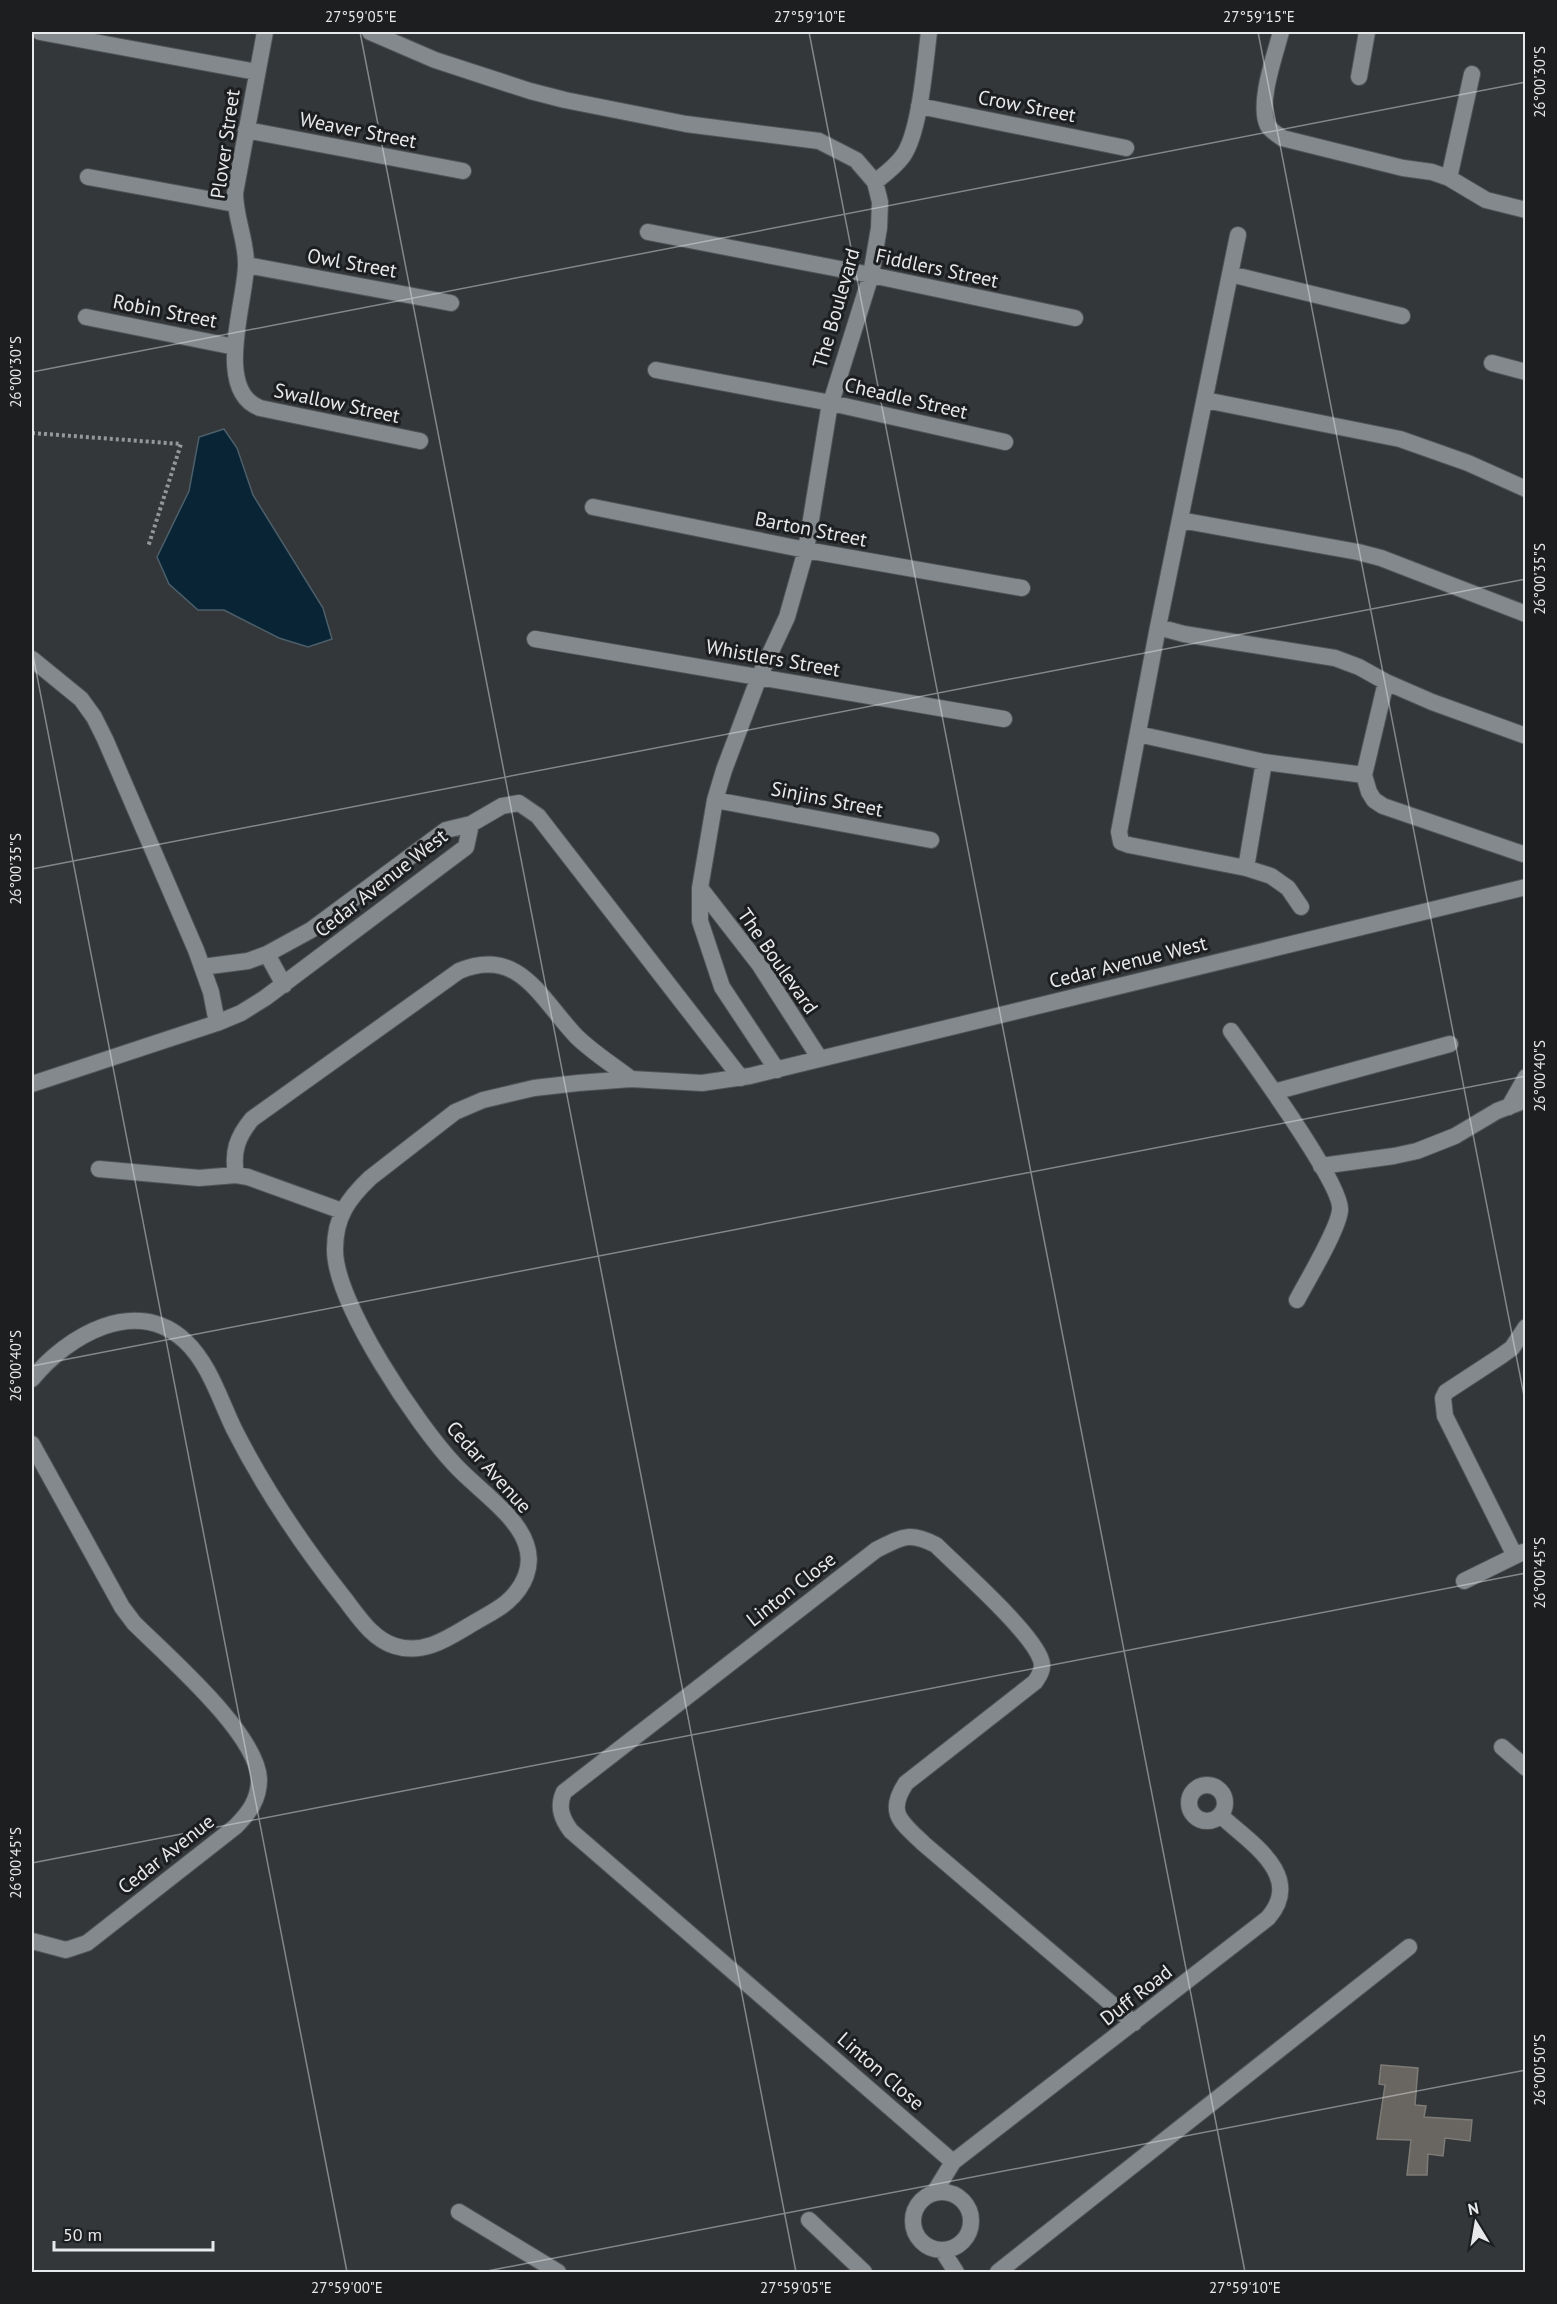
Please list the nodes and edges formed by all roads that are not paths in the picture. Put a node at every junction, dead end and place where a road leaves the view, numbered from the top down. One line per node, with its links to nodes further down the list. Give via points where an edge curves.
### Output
1 (40, 32): 7 (street)
2 (265, 32): 7 (street, Plover Street)
3 (370, 32): 16 (street, via 435,60 565,100 686,124 819,141 856,160)
4 (929, 32): 10 (street)
5 (1281, 32): 15 (street, via 1265,97 1264,115 1269,128 1282,138)
6 (1366, 32): 9 (street)
7 (256, 72): 11 (street, Plover Street)
8 (1472, 74): 15 (street)
9 (1359, 77)
10 (919, 106): 12 (street, Crow Street); 16 (street, via 909,146 891,170)
11 (246, 130): 13 (street, Weaver Street); 17 (street, Plover Street)
12 (1126, 148)
13 (463, 171)
14 (88, 177): 17 (street)
15 (1449, 178): 18 (street, via 1486,200)
16 (875, 182): 23 (street, The Boulevard, via 880,202 879,228)
17 (235, 204): 21 (street, Plover Street)
18 (1526, 210)
19 (648, 232): 23 (street, Fiddlers Street)
20 (1238, 236): 22 (street)
21 (246, 265): 24 (street, Owl Street); 28 (street, Plover Street)
22 (1230, 274): 25 (street); 32 (street)
23 (871, 275): 27 (street, Fiddlers Street); 34 (street, The Boulevard)
24 (451, 303)
25 (1402, 316)
26 (86, 317): 28 (street, Robin Street)
27 (1075, 318)
28 (235, 347): 33 (street, Plover Street, via 237,384)
29 (1492, 363): 31 (street)
30 (656, 370): 34 (street, Cheadle Street)
31 (1526, 372)
32 (1205, 400): 37 (street, via 1400,439); 39 (street)
33 (247, 402): 35 (street, Swallow Street, via 285,415)
34 (831, 403): 36 (street, Cheadle Street); 40 (street, The Boulevard)
35 (420, 441)
36 (1005, 442)
37 (1526, 489)
38 (593, 507): 40 (street, Barton Street)
39 (1180, 520): 42 (street, via 1381,558); 43 (street)
40 (806, 550): 41 (street, Barton Street); 46 (street, The Boulevard, via 787,617)
41 (1022, 588)
42 (1526, 614)
43 (1158, 627): 47 (street, via 1335,658); 49 (street)
44 (535, 639): 46 (street, Whistlers Street)
45 (32, 659): 62 (street, via 81,699 94,717)
46 (759, 677): 48 (street, Whistlers Street); 53 (street, The Boulevard)
47 (1386, 682): 50 (street); 52 (street)
48 (1004, 719)
49 (1138, 734): 51 (street); 57 (street, via 1119,832 1121,842)
50 (1526, 736)
51 (1264, 762): 52 (street); 57 (street)
52 (1364, 775): 56 (street, via 1369,792 1383,806)
53 (714, 800): 55 (street, Sinjins Street); 59 (street, The Boulevard)
54 (471, 824): 61 (street, via 446,830 310,930); 63 (street, Cedar Avenue West, via 466,847); 70 (street, Cedar Avenue West, via 510,803 527,806 538,816)
55 (931, 840)
56 (1523, 854)
57 (1246, 868): 60 (street, via 1281,881)
58 (1526, 887): 67 (street, Cedar Avenue West)
59 (700, 888): 67 (street, The Boulevard, via 759,964); 68 (street, The Boulevard, via 700,921 722,987)
60 (1301, 907)
61 (267, 954): 62 (street, via 248,961); 63 (street)
62 (202, 967): 64 (street)
63 (284, 985): 64 (street, Cedar Avenue West, via 241,1013)
64 (217, 1023): 72 (street, Cedar Avenue West)
65 (1232, 1031): 73 (street)
66 (1450, 1044): 73 (street)
67 (820, 1059): 68 (street, Cedar Avenue West)
68 (777, 1070): 70 (street, Cedar Avenue West)
69 (1526, 1077): 74 (street)
70 (741, 1078): 71 (street, Cedar Avenue West, via 702,1083)
71 (631, 1079): 77 (street, via 578,1038 515,972 494,963 472,965 445,979 252,1119 237,1141); 78 (street, via 534,1088 468,1105 370,1178)
72 (32, 1084)
73 (1274, 1092): 75 (street)
74 (1520, 1101): 75 (street, via 1455,1136 1417,1151)
75 (1321, 1166): 79 (street, via 1336,1191 1341,1209)
76 (99, 1169): 77 (street, via 199,1178)
77 (236, 1175): 78 (street)
78 (342, 1211): 81 (street, Cedar Avenue, via 336,1262 353,1312 403,1397 442,1450 514,1522 527,1546 529,1565 516,1594 438,1643 415,1648 394,1646 368,1628 309,1554 271,1495 200,1360 169,1329 140,1321 119,1321 87,1332 57,1353)
79 (1297, 1300)
80 (1526, 1327): 83 (street, via 1512,1348 1446,1392 1443,1398 1445,1416)
81 (32, 1379)
82 (32, 1444): 88 (street, Cedar Avenue, via 122,1607 216,1705 252,1756 259,1778 255,1803 235,1827 87,1943 66,1950)
83 (1520, 1553): 84 (street)
84 (1464, 1581)
85 (1503, 1747): 86 (street)
86 (1526, 1768)
87 (1220, 1815): 90 (street, Duff Road, via 1277,1871 1281,1885 1278,1902 1268,1918)
88 (32, 1941)
89 (1409, 1947): 99 (street)
90 (1134, 2024): 91 (street, Duff Road); 91 (street, Linton Close, via 924,1844 896,1813 895,1802 906,1783 1035,1682 1042,1661 1027,1636 936,1545 920,1536 891,1542 564,1792 560,1810 571,1831)
91 (953, 2162): 92 (street, Duff Road)
92 (934, 2193): 95 (street, via 914,2211 914,2229 924,2244); 95 (street, via 953,2194 961,2199 970,2217 967,2236)
93 (459, 2212): 97 (street)
94 (809, 2220): 98 (street)
95 (942, 2250): 96 (street)
96 (950, 2270)
97 (558, 2272)
98 (864, 2272)
99 (998, 2272)

